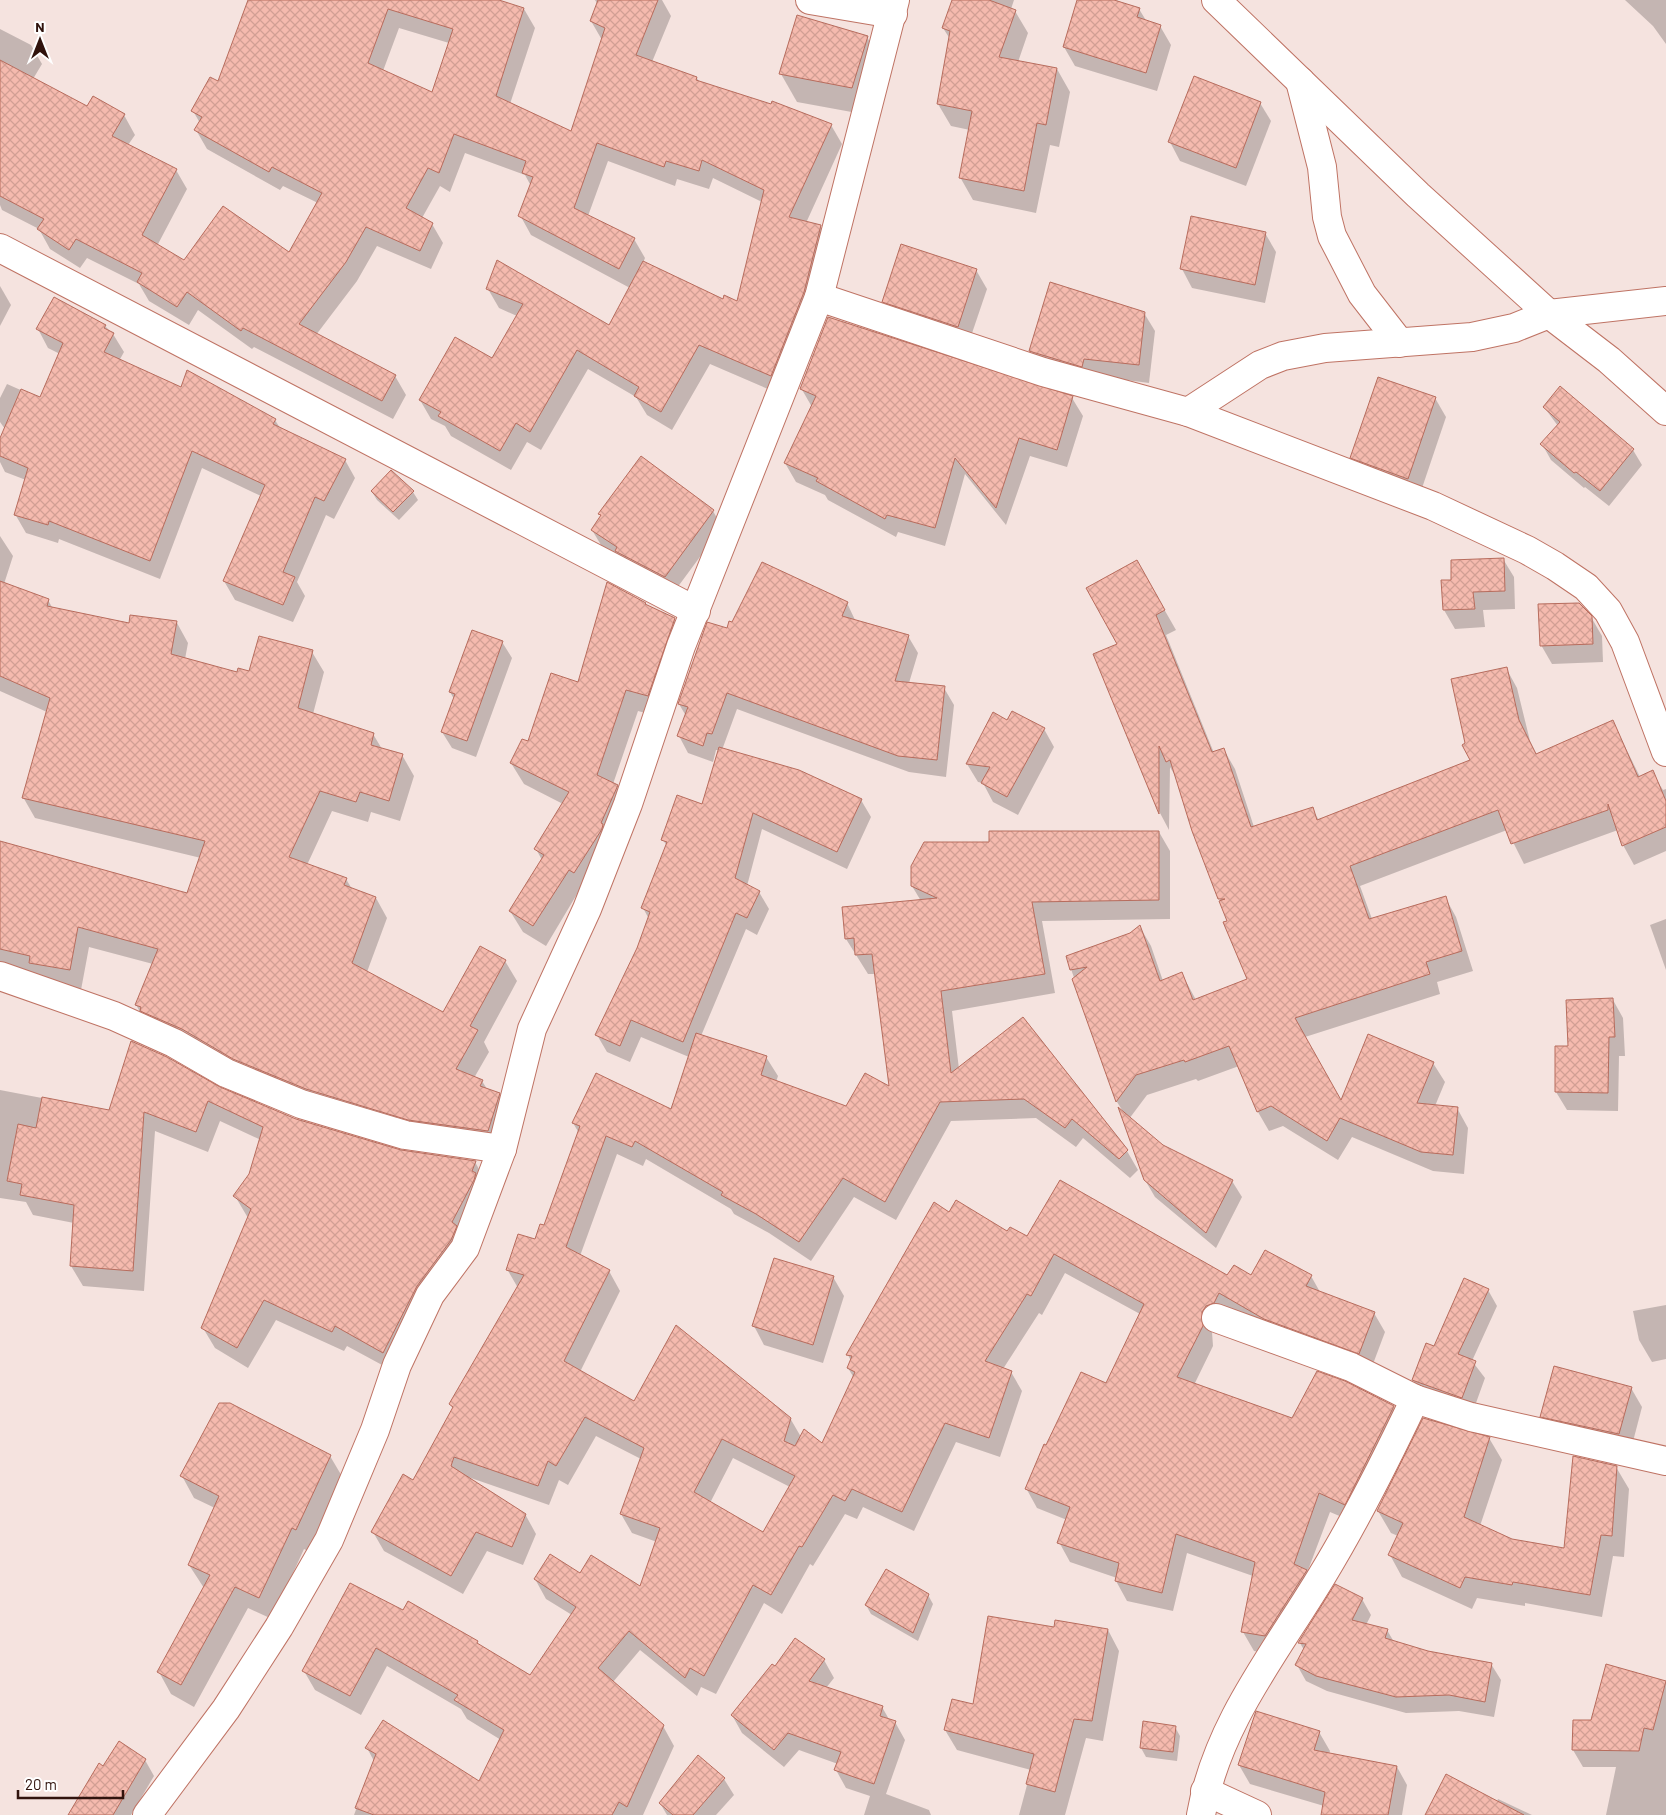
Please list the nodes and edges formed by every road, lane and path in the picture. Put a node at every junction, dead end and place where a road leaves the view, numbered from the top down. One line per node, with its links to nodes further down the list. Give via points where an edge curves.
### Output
1 (810, 0): 3 (street)
2 (1216, 0): 4 (street)
3 (894, 7): 6 (street)
4 (1300, 80): 8 (street, via 1418,195); 9 (street, via 1322,167 1332,236 1362,294)
5 (0, 248): 12 (street)
6 (819, 297): 11 (street, via 1043,372); 12 (street)
7 (1666, 300): 8 (street)
8 (1549, 314): 9 (street, via 1514,328 1472,337); 10 (street, via 1609,360)
9 (1400, 343): 11 (street, via 1325,348 1282,356 1260,365)
10 (1666, 411)
11 (1188, 412): 13 (street, via 1433,506 1527,550 1586,587 1608,611 1625,642)
12 (696, 611): 15 (street, via 587,910 532,1029)
13 (1666, 752)
14 (0, 976): 15 (street, via 114,1016 174,1042 226,1073 301,1104 405,1135)
15 (502, 1149): 20 (street, via 465,1248 430,1295 397,1365 375,1430 329,1540 279,1627 226,1709)
16 (1216, 1318): 17 (street, via 1351,1367)
17 (1415, 1399): 18 (street, via 1471,1416); 19 (street, via 1324,1572 1237,1713 1220,1749)
18 (1666, 1461)
19 (1203, 1803): 21 (street)
20 (147, 1815)
21 (1257, 1815)

